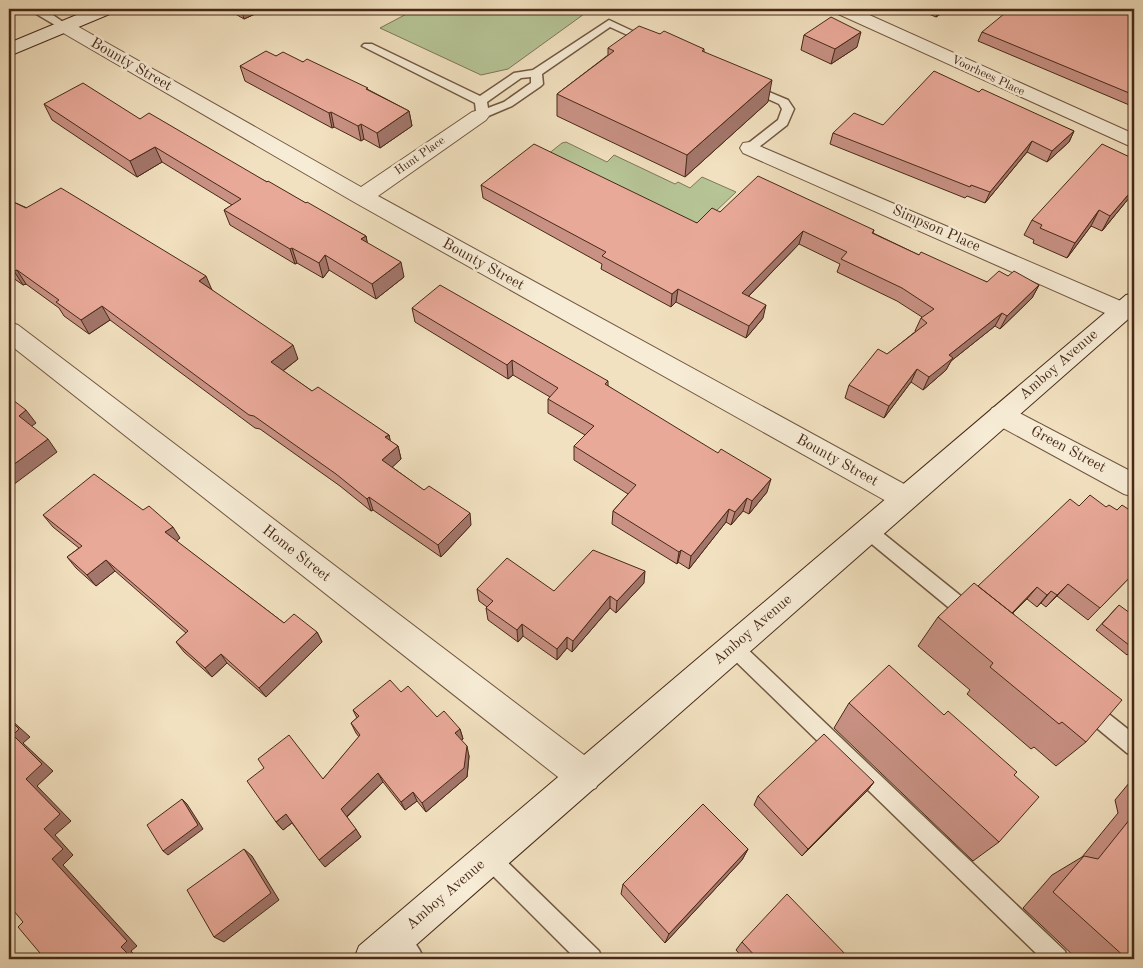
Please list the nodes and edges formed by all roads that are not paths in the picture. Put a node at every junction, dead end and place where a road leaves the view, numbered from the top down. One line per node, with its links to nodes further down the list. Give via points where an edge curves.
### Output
1 (33, 9): 4 (lane)
2 (106, 9): 4 (street)
3 (842, 9): 11 (street, Voorhees Place)
4 (64, 26): 7 (street); 13 (street, Bounty Street)
5 (368, 46): 10 (lane)
6 (661, 46): 8 (lane, via 609,22)
7 (9, 50)
8 (536, 73): 10 (lane, via 518,75); 10 (lane, via 537,84 508,104)
9 (739, 82): 12 (lane, via 784,102 788,109 783,122)
10 (480, 108): 13 (street, Hunt Place)
11 (1134, 142)
12 (750, 148): 14 (street, Simpson Place)
13 (362, 197): 18 (street, Bounty Street)
14 (1128, 306): 16 (street, Amboy Avenue)
15 (9, 332): 24 (street, Home Street)
16 (1001, 415): 17 (street, Green Street); 18 (street, Amboy Avenue)
17 (1134, 486)
18 (905, 498): 19 (street, Amboy Avenue)
19 (868, 531): 20 (lane); 21 (street, Amboy Avenue)
20 (982, 624)
21 (734, 647): 24 (street, Amboy Avenue); 29 (lane)
22 (1073, 697): 23 (lane)
23 (1134, 746)
24 (584, 776): 25 (street, Amboy Avenue)
25 (489, 858): 26 (street, Amboy Avenue); 28 (lane)
26 (405, 948): 27 (street, Amboy Avenue)
27 (372, 959)
28 (591, 959)
29 (1057, 959)

